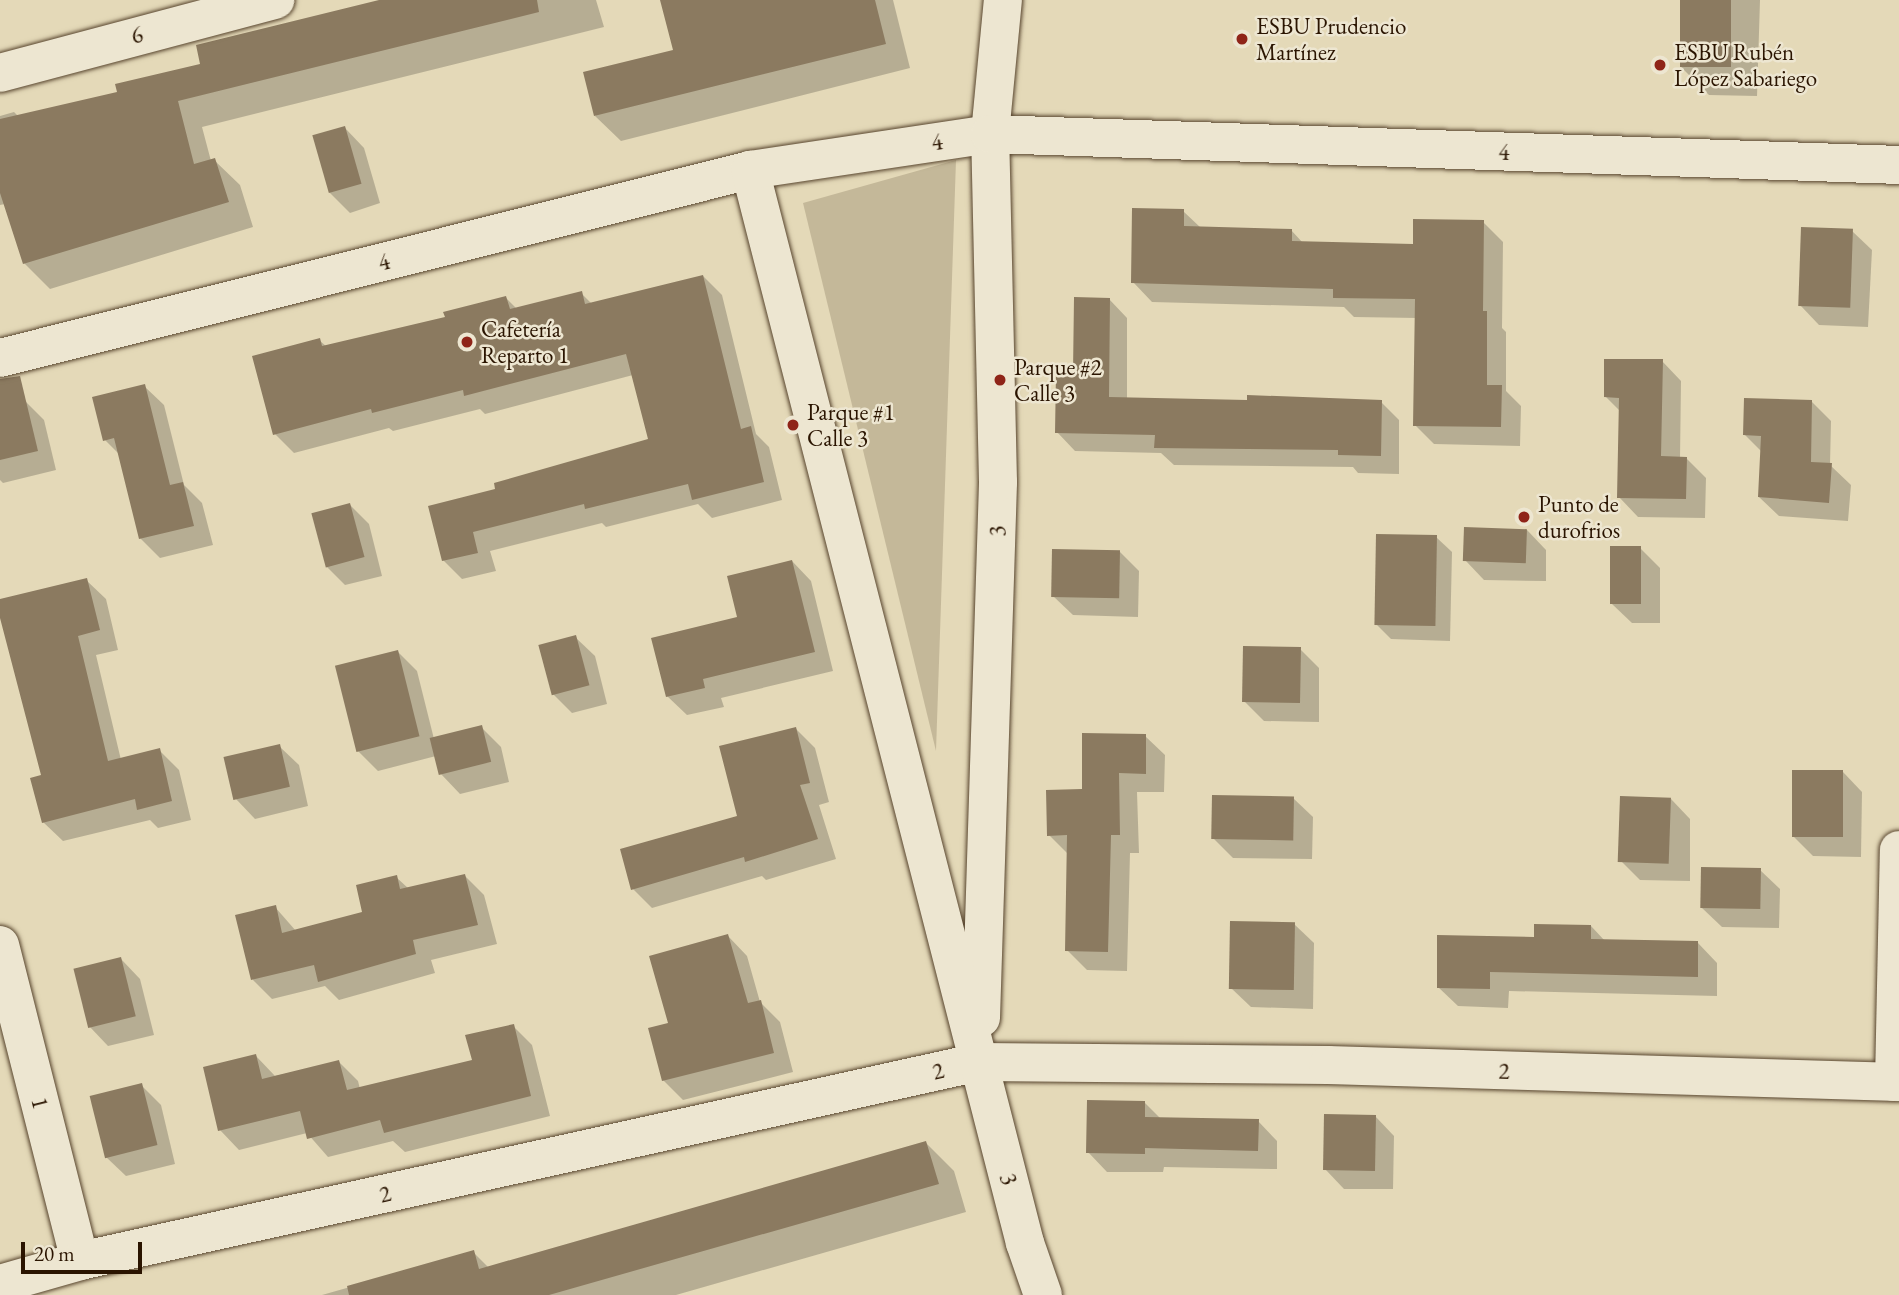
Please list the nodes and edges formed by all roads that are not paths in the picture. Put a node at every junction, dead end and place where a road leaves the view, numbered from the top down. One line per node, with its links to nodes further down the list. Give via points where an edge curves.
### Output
1 (275, 0): 3 (street, 6)
2 (1003, 0): 4 (street, 3)
3 (0, 73)
4 (990, 134): 5 (street, 4); 6 (street, 4); 10 (street, 3, via 998,482)
5 (1899, 165)
6 (750, 170): 7 (street, 4); 10 (street, 3)
7 (0, 358)
8 (1899, 850): 11 (street)
9 (0, 945): 12 (street, 1)
10 (979, 1062): 11 (street, 2, via 1328,1065); 12 (street, 2); 14 (street, 3, via 1025,1243)
11 (1896, 1082)
12 (80, 1261): 13 (street, 2)
13 (0, 1284)
14 (1043, 1295)

